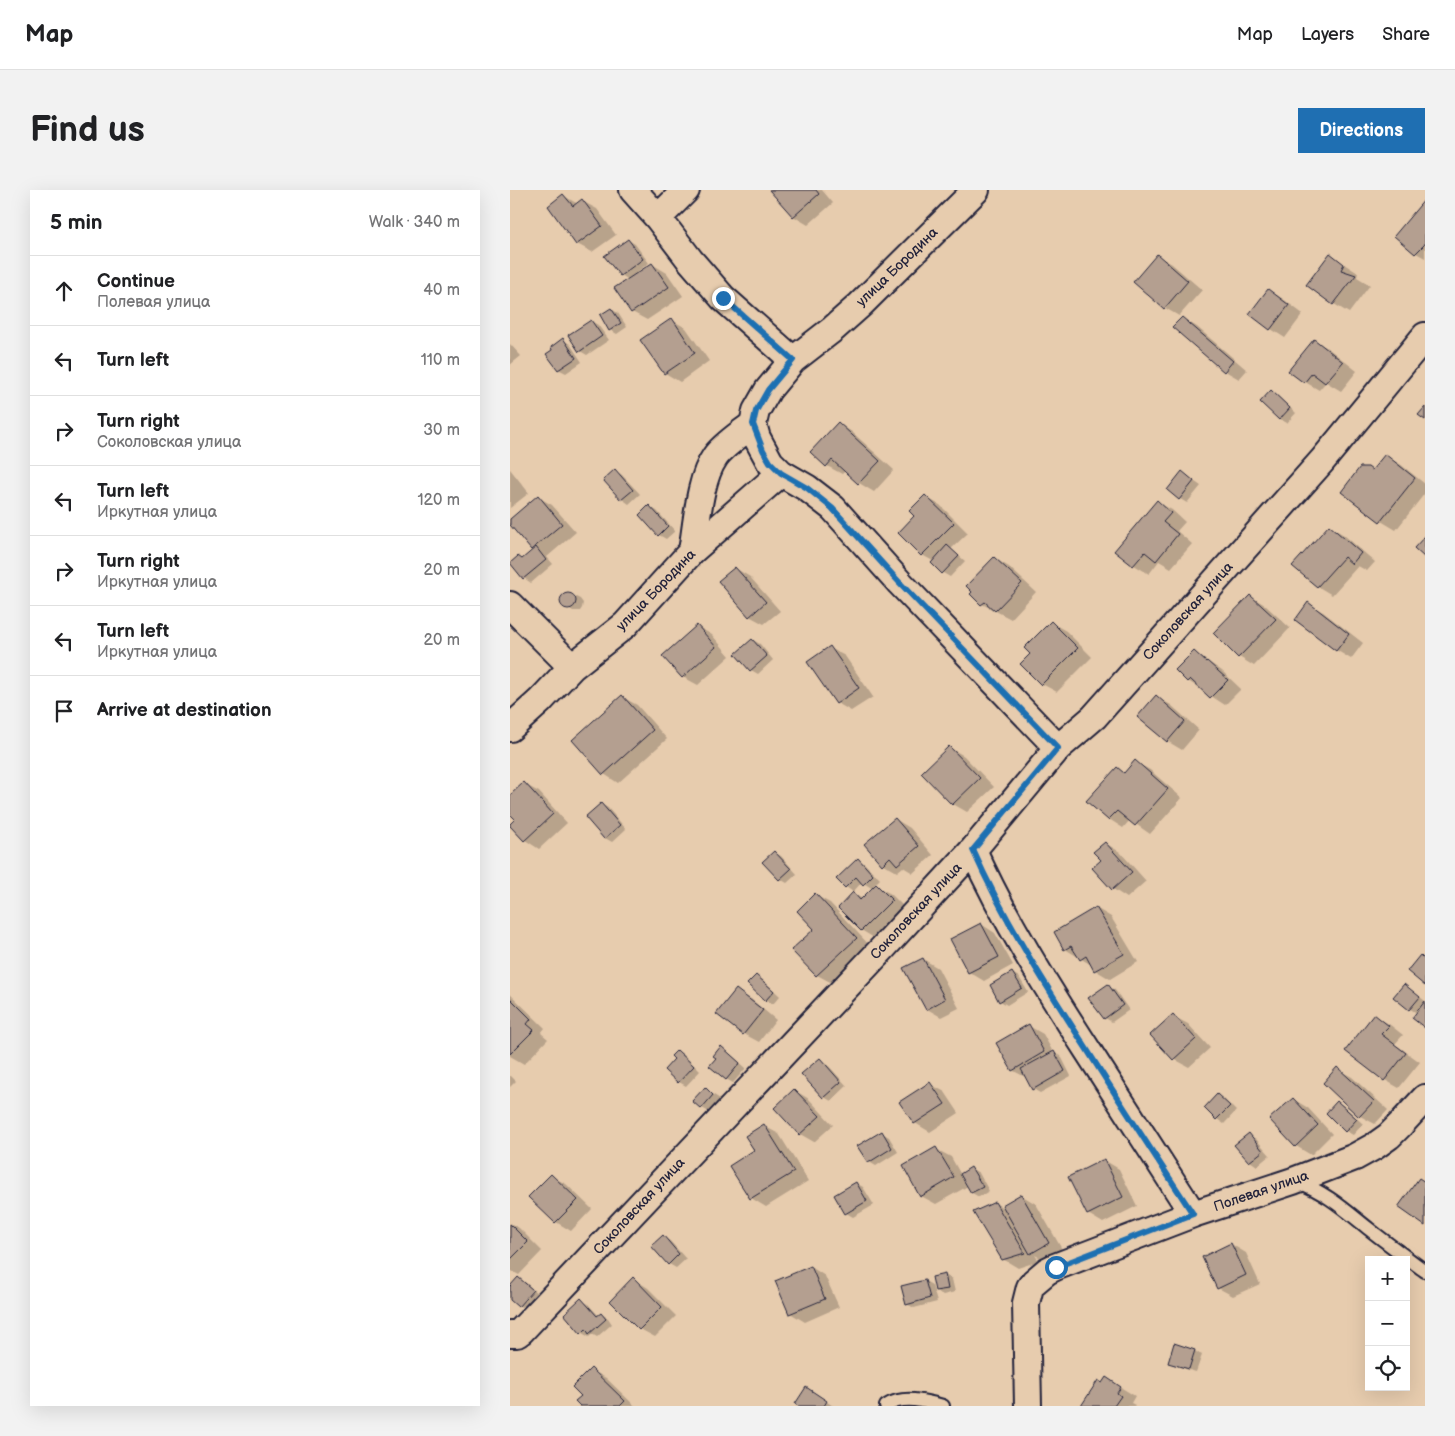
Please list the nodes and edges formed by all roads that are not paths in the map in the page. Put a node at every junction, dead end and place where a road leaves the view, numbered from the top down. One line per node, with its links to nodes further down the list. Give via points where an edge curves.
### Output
1 (633, 190): 4 (street)
2 (686, 190): 4 (street)
3 (976, 190): 6 (street, улица Бородина, via 860,304)
4 (658, 218): 6 (street, via 723,298)
5 (1425, 336): 13 (street, Соколовская улица, via 1322,461 1179,622 1094,717)
6 (793, 360): 7 (street, улица Бородина, via 760,401)
7 (753, 424): 8 (street, via 763,450); 9 (street, via 715,456 708,469 703,481)
8 (781, 473): 9 (street, улица Бородина); 13 (street, via 832,508)
9 (692, 551): 11 (street, улица Бородина, via 625,625)
10 (510, 605): 11 (street)
11 (572, 667): 12 (street, улица Бородина)
12 (510, 728)
13 (1058, 748): 14 (street, Соколовская улица)
14 (973, 850): 17 (street, via 991,890 1054,999); 19 (street, Соколовская улица, via 521,1331)
15 (1425, 1098): 16 (street, Полевая улица, via 1375,1146 1355,1157)
16 (1293, 1180): 17 (street, Полевая улица); 18 (lane, via 1331,1199)
17 (1193, 1214): 22 (street, Полевая улица, via 1056,1267 1040,1276 1030,1287 1026,1303)
18 (1425, 1271)
19 (510, 1334)
20 (886, 1406): 21 (lane, via 894,1401 917,1400)
21 (943, 1406)
22 (1028, 1406)

